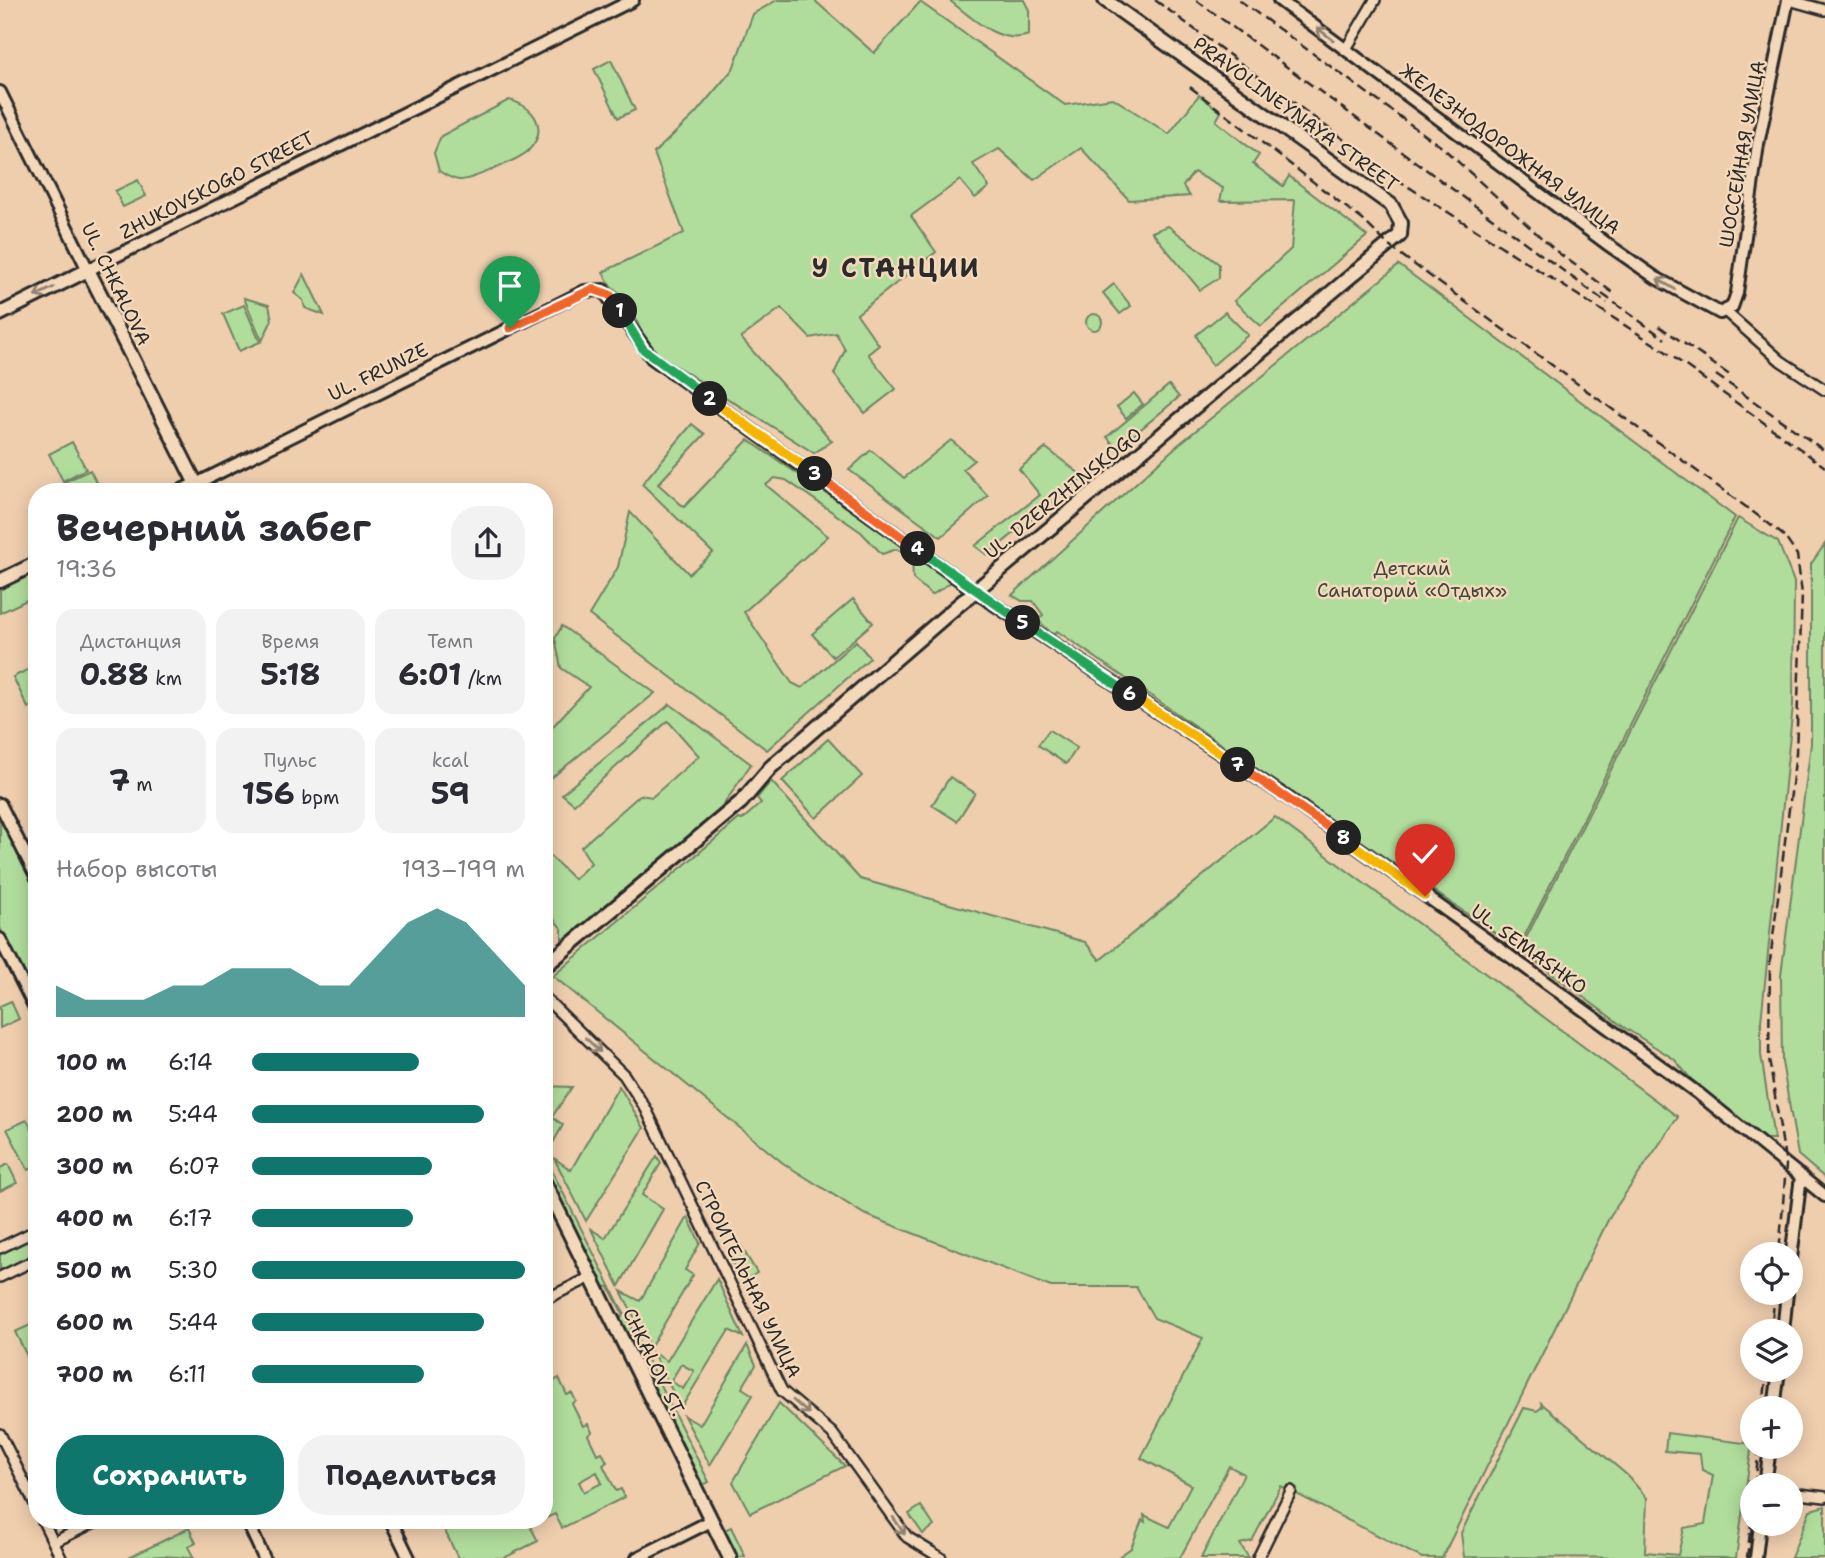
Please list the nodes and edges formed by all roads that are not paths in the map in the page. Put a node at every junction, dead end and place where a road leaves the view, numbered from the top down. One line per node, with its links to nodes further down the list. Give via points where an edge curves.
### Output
1 (633, 0): 10 (street, ZHUKOVSKOGO STREET)
2 (1105, 0): 9 (main road, PRAVOLINEYNAYA STREET)
3 (1279, 0): 7 (street, ЖЕЛЕЗНОДОРОЖНАЯ УЛИЦА, one-way to 3)
4 (1375, 0): 7 (street)
5 (1788, 0): 6 (street); 12 (street, ШОССЕЙНАЯ УЛИЦА, via 1758,144 1737,293)
6 (1825, 10)
7 (1346, 50): 12 (street, ЖЕЛЕЗНОДОРОЖНАЯ УЛИЦА, one-way to 7, via 1714,312 1656,278)
8 (0, 92): 10 (street, UL. CHKALOVA)
9 (1397, 211): 19 (main road, UL. DZERZHINSKOGO, via 1401,232 1389,246)
10 (88, 270): 13 (main road, ZHUKOVSKOGO STREET, one-way to 13); 15 (main road, UL. CHKALOVA)
11 (593, 289): 16 (street, UL. FRUNZE); 19 (street, UL. SEMASHKO, via 610,295 652,358)
12 (1726, 312): 14 (street, via 1782,361)
13 (0, 314)
14 (1825, 390)
15 (195, 483)
16 (208, 483)
17 (28, 567): 18 (main road)
18 (0, 581)
19 (975, 590): 23 (main road, UL. DZERZHINSKOGO, via 771,766 741,802); 26 (street, UL. SEMASHKO, via 1291,800 1699,1094)
20 (0, 804): 21 (street)
21 (28, 860)
22 (0, 939): 24 (street)
23 (553, 959)
24 (28, 994)
25 (553, 1006): 53 (street, СТРОИТЕЛЬНАЯ УЛИЦА, one-way to 53, via 624,1075 646,1109 782,1391 832,1433 907,1537)
26 (1801, 1176): 27 (street, UL. SEMASHKO); 30 (street)
27 (1825, 1196)
28 (553, 1200): 34 (main road, CHKALOV ST.)
29 (28, 1234): 31 (street)
30 (1793, 1242)
31 (0, 1248)
32 (28, 1263): 33 (street)
33 (0, 1277)
34 (591, 1277): 35 (street); 41 (main road, CHKALOV ST.)
35 (553, 1296)
36 (0, 1434): 37 (street)
37 (28, 1490)
38 (1292, 1491): 54 (street)
39 (1803, 1494): 40 (street)
40 (1825, 1497)
41 (711, 1521): 51 (street); 52 (main road, CHKALOV ST.)
42 (47, 1529): 47 (street)
43 (81, 1529): 47 (street)
44 (251, 1529): 49 (street)
45 (395, 1529): 50 (street)
46 (1759, 1536): 55 (street)
47 (54, 1542): 48 (street)
48 (61, 1558)
49 (264, 1558)
50 (410, 1558)
51 (637, 1558)
52 (730, 1558)
53 (941, 1558)
54 (1258, 1558)
55 (1756, 1558)

